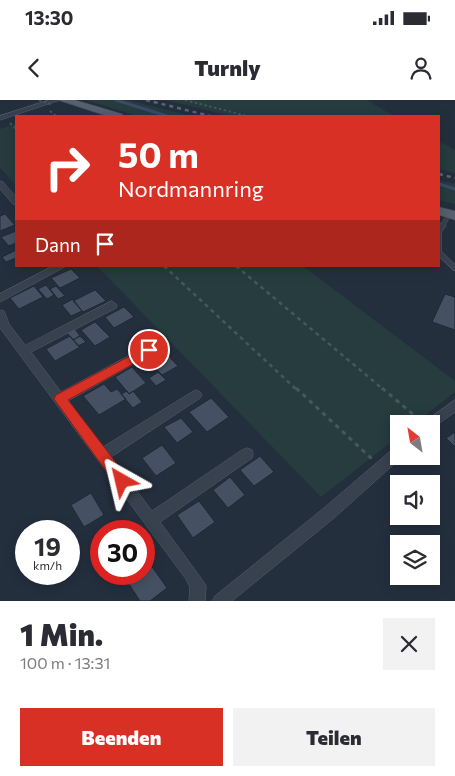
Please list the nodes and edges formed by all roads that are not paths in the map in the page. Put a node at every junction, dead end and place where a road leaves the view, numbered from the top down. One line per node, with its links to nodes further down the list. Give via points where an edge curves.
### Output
1 (59, 101): 2 (main road); 3 (street)
2 (114, 115)
3 (0, 118)
4 (0, 184): 5 (street)
5 (15, 201)
6 (448, 214): 7 (lane)
7 (440, 229)
8 (440, 254): 10 (lane)
9 (60, 267): 11 (street)
10 (455, 268)
11 (0, 298)
12 (112, 304): 14 (street)
13 (2, 322): 14 (street)
14 (24, 350): 17 (street)
15 (149, 350): 17 (street)
16 (196, 395): 21 (street)
17 (60, 399): 21 (street)
18 (455, 405): 19 (street)
19 (440, 417)
20 (247, 454): 23 (street)
21 (102, 455): 23 (street)
22 (390, 460): 26 (street)
23 (151, 520)
24 (155, 525): 25 (street, via 198,586)
25 (197, 601)
26 (220, 601)

